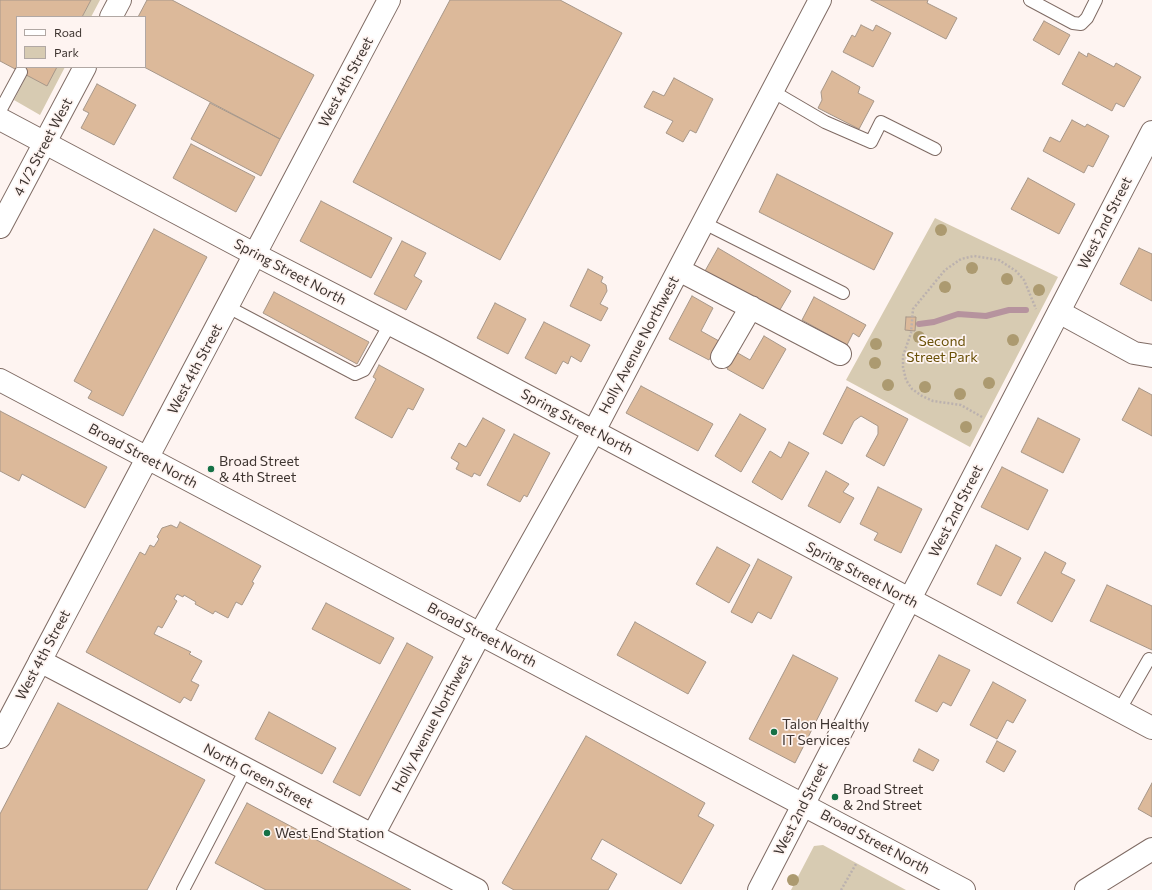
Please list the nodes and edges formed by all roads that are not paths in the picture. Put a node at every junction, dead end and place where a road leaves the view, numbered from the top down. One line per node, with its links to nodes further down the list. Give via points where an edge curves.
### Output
1 (120, 0): 6 (street)
2 (389, 0): 17 (street, West 4th Street)
3 (820, 0): 9 (street, Holly Avenue Northwest)
4 (1030, 0): 5 (lane, via 1073,23 1081,24)
5 (1096, 0)
6 (112, 16)
7 (84, 68): 13 (street, 4 1/2 Street West)
8 (21, 72): 10 (lane)
9 (772, 92): 14 (lane, via 825,122 871,142 881,122); 15 (street, Holly Avenue Northwest)
10 (0, 111)
11 (0, 119): 13 (street, Spring Street North)
12 (1152, 132): 22 (street, West 2nd Street)
13 (45, 143): 16 (street, 4 1/2 Street West); 17 (street, Spring Street North)
14 (935, 149)
15 (704, 223): 18 (street, Holly Avenue Northwest); 19 (lane)
16 (0, 227)
17 (256, 254): 20 (street, West 4th Street); 23 (street, Spring Street North)
18 (679, 270): 21 (street); 28 (street, Holly Avenue Northwest)
19 (843, 293)
20 (228, 307): 23 (lane, via 355,374 364,370); 29 (street, West 4th Street)
21 (751, 307): 24 (street); 26 (street)
22 (1059, 312): 25 (street, via 1134,353); 30 (street, West 2nd Street)
23 (390, 324): 28 (street, Spring Street North)
24 (840, 354)
25 (1152, 356)
26 (722, 357)
27 (0, 380): 29 (street, Broad Street North)
28 (594, 431): 30 (street, Spring Street North); 31 (street, Holly Avenue Northwest)
29 (147, 458): 31 (street, Broad Street North); 33 (street, West 4th Street)
30 (910, 601): 34 (street, Spring Street North); 38 (street, West 2nd Street)
31 (480, 634): 38 (street, Broad Street North); 39 (street, Holly Avenue Northwest)
32 (1149, 659): 34 (lane)
33 (40, 661): 36 (street, West 4th Street); 37 (street, North Green Street)
34 (1119, 711): 35 (street, Spring Street North)
35 (1152, 728)
36 (0, 737)
37 (246, 769): 39 (street, North Green Street); 41 (lane)
38 (803, 804): 43 (street, West 2nd Street); 44 (street, Broad Street North)
39 (373, 835): 42 (street, North Green Street)
40 (1152, 849): 45 (street)
41 (183, 890)
42 (477, 890)
43 (759, 890)
44 (964, 890)
45 (1086, 890)

